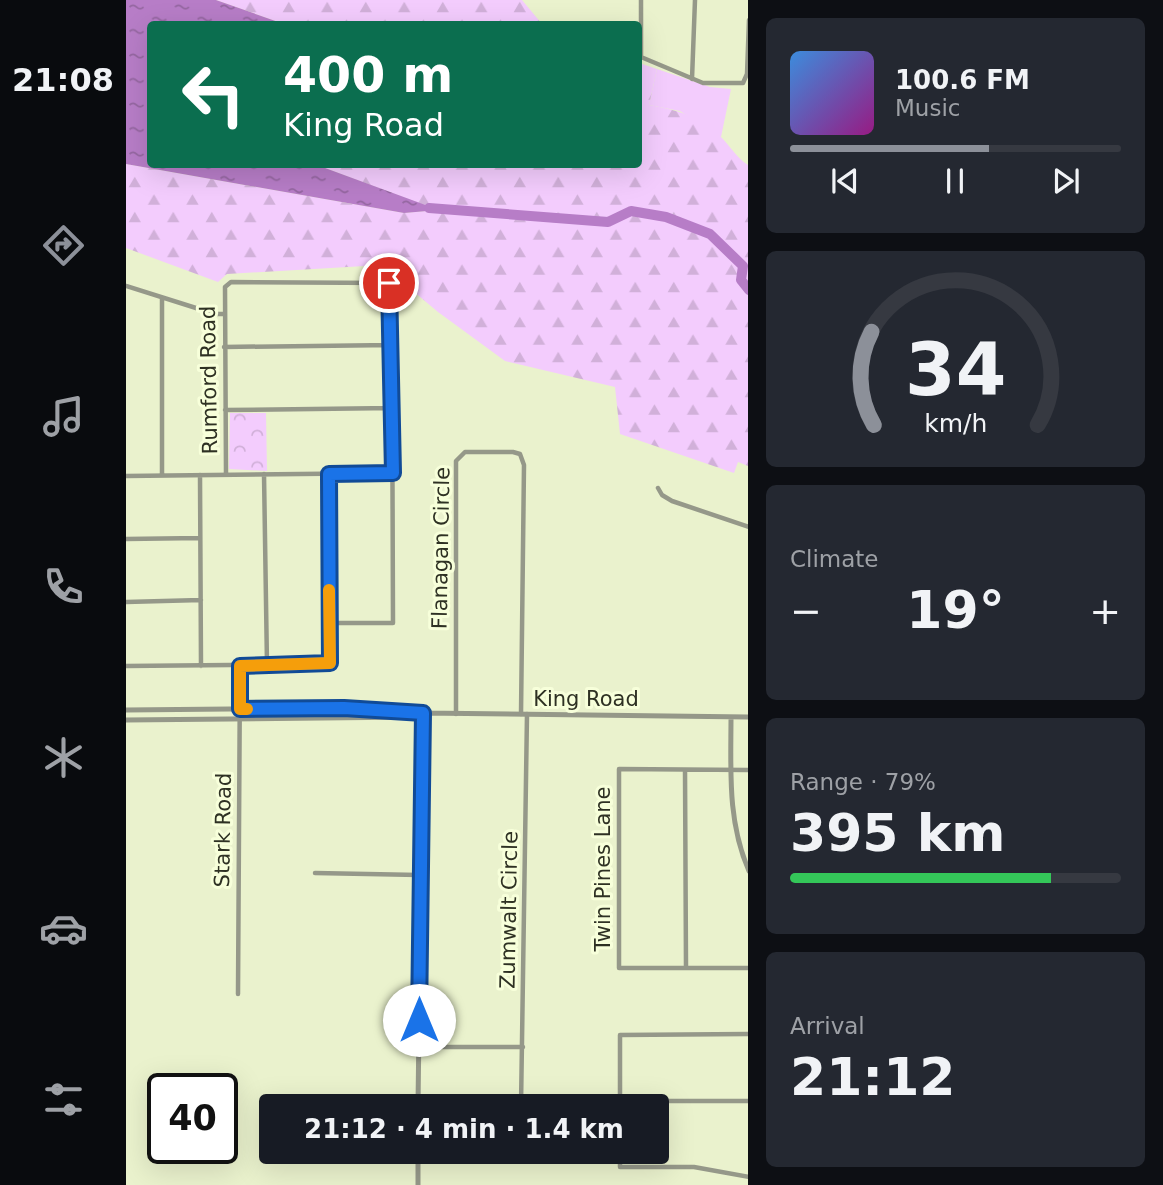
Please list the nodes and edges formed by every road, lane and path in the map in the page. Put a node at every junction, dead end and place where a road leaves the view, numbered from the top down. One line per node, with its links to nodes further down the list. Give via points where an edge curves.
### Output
1 (641, 0): 4 (street)
2 (695, 0): 6 (street)
3 (748, 20): 6 (street, via 743,83)
4 (641, 21)
5 (642, 57): 6 (street)
6 (692, 79)
7 (126, 286): 8 (street)
8 (162, 298): 9 (street); 17 (street)
9 (224, 314): 10 (street, Rumford Road, via 226,285 389,283); 11 (street, Rumford Road)
10 (392, 345): 11 (street); 12 (street)
11 (224, 346): 13 (street, Rumford Road)
12 (393, 408): 13 (street); 14 (street)
13 (225, 410): 19 (street, Rumford Road)
14 (393, 473): 16 (street); 27 (street, via 393,623)
15 (264, 474): 16 (street); 19 (street); 28 (street)
16 (329, 474): 27 (street)
17 (162, 475): 18 (street); 20 (street)
18 (200, 475): 19 (street); 23 (street)
19 (226, 475)
20 (126, 476)
21 (658, 488): 22 (street, via 672,501)
22 (748, 527)
23 (200, 538): 24 (street); 25 (street)
24 (126, 539)
25 (201, 600): 26 (street); 30 (street)
26 (126, 602)
27 (330, 623): 28 (street, via 330,663)
28 (267, 665): 31 (street)
29 (126, 666): 30 (street)
30 (201, 666): 31 (street)
31 (240, 666): 33 (street, Stark Road)
32 (304, 708): 33 (street, King Road); 36 (street, King Road); 41 (street)
33 (240, 709): 35 (street, King Road); 42 (street, Stark Road)
34 (126, 710): 35 (street, King Road)
35 (151, 710): 44 (street)
36 (423, 713): 37 (street, King Road); 41 (street, King Road, via 413,717); 50 (street)
37 (456, 714): 38 (street, King Road); 38 (street, Flanagan Circle, via 456,461 465,452 513,452 520,454 524,465)
38 (524, 714): 39 (street, King Road); 56 (street, Zumwalt Circle)
39 (731, 717): 40 (street, King Road); 46 (street)
40 (748, 717)
41 (304, 718): 42 (street, King Road)
42 (241, 719): 44 (street, King Road); 53 (street, Stark Road)
43 (126, 720): 44 (street, King Road)
44 (150, 720)
45 (685, 770): 46 (street); 51 (street); 51 (street, Twin Pines Lane, via 619,769 620,968)
46 (731, 770): 47 (street); 48 (street, via 732,811)
47 (748, 770)
48 (748, 871)
49 (316, 873): 50 (street)
50 (419, 875): 55 (street)
51 (686, 968): 52 (street)
52 (748, 968)
53 (238, 994)
54 (748, 1034): 59 (street, via 620,1035)
55 (419, 1047): 56 (street); 57 (street)
56 (523, 1047): 58 (street, Zumwalt Circle)
57 (418, 1094)
58 (521, 1094)
59 (620, 1094)
60 (748, 1101): 61 (street)
61 (669, 1102)
62 (418, 1164): 65 (street)
63 (620, 1164): 64 (street, via 694,1167)
64 (748, 1179)
65 (418, 1185)

